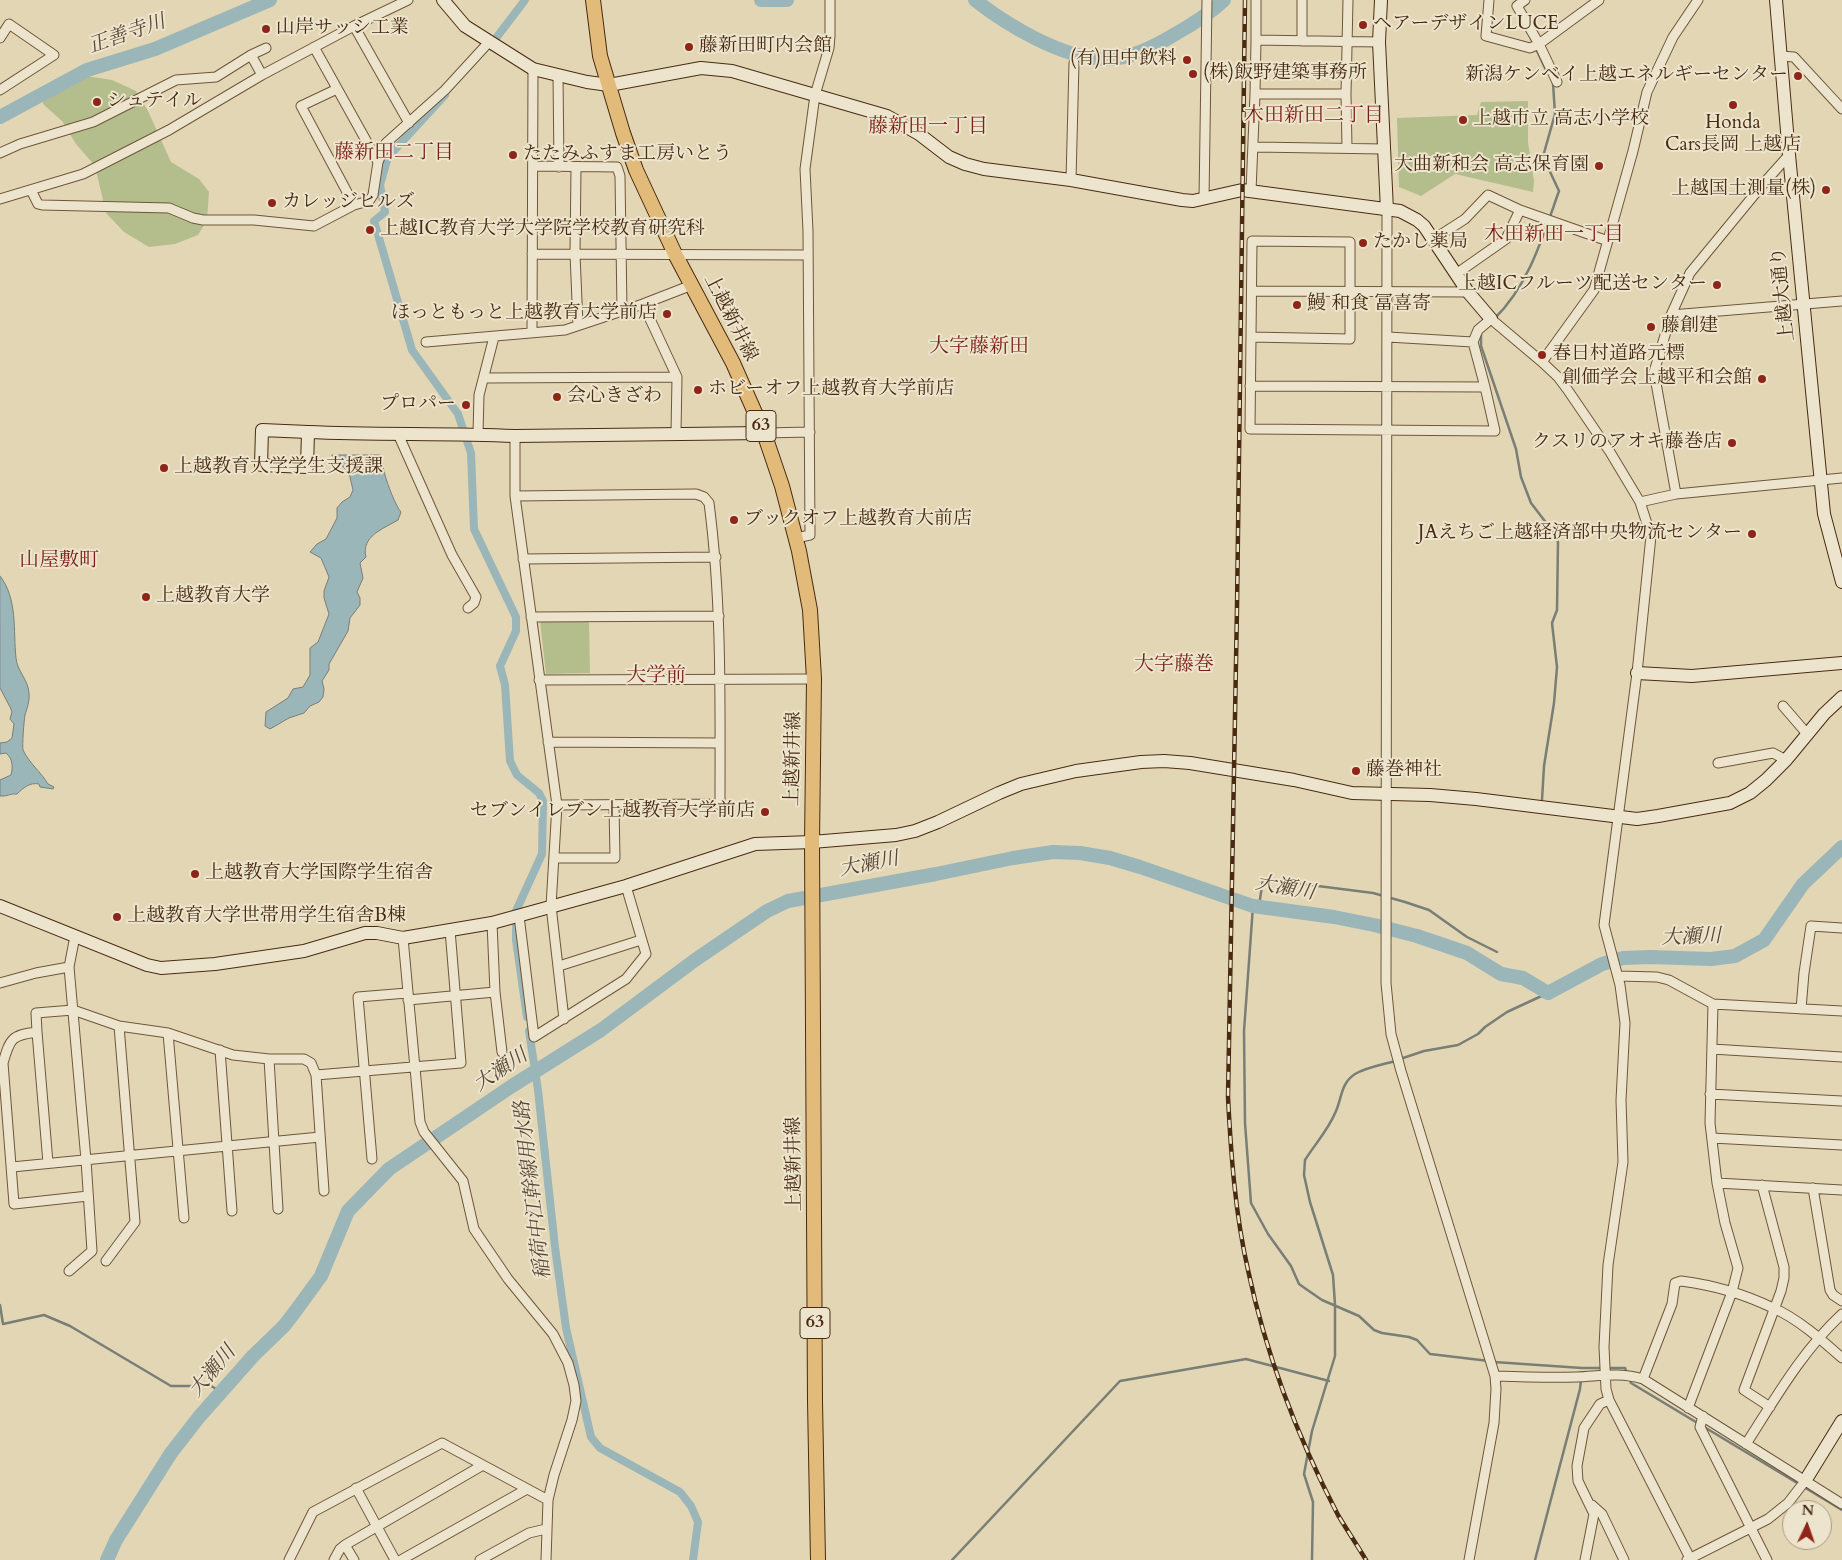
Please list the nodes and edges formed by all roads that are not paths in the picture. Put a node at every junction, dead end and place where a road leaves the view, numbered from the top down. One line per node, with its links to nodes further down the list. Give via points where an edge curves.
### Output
1 (408, 0): 15 (street)
2 (443, 0): 19 (street, via 465,26)
3 (593, 0): 32 (main road, 上越新井線 / 63, via 600,56)
4 (1206, 0): 53 (street)
5 (1256, 0): 17 (street)
6 (1302, 0): 18 (street)
7 (1348, 0): 20 (street)
8 (1381, 0): 21 (street)
9 (1490, 0): 22 (street, via 1486,36 1530,48)
10 (1526, 0): 22 (street, via 1517,6)
11 (1599, 0): 22 (street)
12 (1698, 0): 58 (street, via 1673,37 1647,92)
13 (1776, 0): 26 (street, 上越大通り)
14 (830, 1): 37 (street, via 829,48)
15 (354, 26): 23 (street); 39 (street)
16 (0, 38): 34 (street, via 10,24 54,56)
17 (1256, 40): 18 (street); 35 (street)
18 (1302, 41): 20 (street)
19 (489, 42): 28 (street); 39 (street)
20 (1348, 42): 21 (street); 36 (street)
21 (1379, 42): 42 (street)
22 (1539, 44): 31 (street)
23 (314, 47): 29 (street); 33 (street)
24 (266, 48): 25 (street)
25 (251, 55): 29 (street); 43 (street, via 216,77 176,80 93,122)
26 (1781, 56): 38 (street, via 1794,57); 44 (street, 上越大通り)
27 (1074, 63): 49 (street)
28 (533, 69): 30 (street); 46 (street)
29 (262, 75): 50 (street, via 169,130 83,174)
30 (558, 76): 32 (street); 47 (street)
31 (1557, 82)
32 (609, 85): 37 (street, via 700,68 746,75); 62 (main road, 上越新井線 / 63, via 636,170)
33 (337, 89): 45 (street); 54 (street, via 300,106)
34 (0, 90)
35 (1255, 94): 36 (street); 40 (street)
36 (1346, 94): 41 (street)
37 (815, 95): 49 (street, via 887,116 965,164); 63 (street, via 805,168)
38 (1842, 108)
39 (409, 123): 45 (street, via 386,143)
40 (1254, 147): 41 (street); 51 (street)
41 (1347, 148): 42 (street)
42 (1384, 149): 55 (street)
43 (0, 153)
44 (1789, 155): 72 (street, 上越大通り); 74 (street, via 1690,273)
45 (378, 162): 54 (street, via 373,195 369,201)
46 (533, 166): 47 (street); 59 (street)
47 (559, 167): 48 (street)
48 (576, 168): 60 (street); 61 (street, via 617,167 620,176)
49 (1071, 180): 53 (street, via 1162,198)
50 (31, 190): 52 (street); 54 (street, via 38,204 42,205 169,208 203,220 254,220 314,226)
51 (1251, 190): 53 (street); 55 (street)
52 (0, 199)
53 (1204, 199)
54 (354, 205)
55 (1387, 210): 57 (street, via 1400,211 1417,220); 68 (street)
56 (1520, 210): 57 (street, via 1488,195 1465,220); 58 (street); 64 (street, via 1506,240)
57 (1434, 240): 64 (street)
58 (1608, 241): 83 (street, via 1594,290)
59 (532, 254): 60 (street); 77 (street)
60 (576, 254): 61 (street); 76 (street)
61 (621, 254): 62 (street); 73 (street)
62 (675, 254): 63 (street); 65 (main road, 上越新井線 / 63)
63 (808, 255): 92 (street)
64 (1456, 274): 69 (street)
65 (692, 285): 71 (street); 91 (main road, 上越新井線 / 63, via 733,363)
66 (1252, 291): 67 (street); 67 (street, via 1252,240 1350,242); 80 (street)
67 (1350, 291): 68 (street); 80 (street, via 1350,339)
68 (1388, 291): 69 (street); 78 (street)
69 (1468, 292): 75 (street)
70 (1842, 301): 72 (street)
71 (643, 304): 73 (street); 84 (street)
72 (1804, 304): 74 (street); 98 (street, 上越大通り)
73 (622, 310): 76 (street)
74 (1671, 315): 99 (street, via 1654,372)
75 (1493, 321): 82 (street, via 1478,330); 83 (street)
76 (578, 325): 77 (street, via 565,330)
77 (532, 332): 79 (street)
78 (1388, 336): 82 (street); 88 (street)
79 (494, 337): 81 (street); 85 (street)
80 (1251, 337): 86 (street)
81 (426, 342)
82 (1473, 342): 87 (street)
83 (1542, 362): 101 (street, via 1571,395)
84 (677, 377): 85 (street); 93 (street)
85 (484, 378): 95 (street, via 479,395)
86 (1250, 386): 88 (street); 89 (street, via 1250,430)
87 (1485, 387): 88 (street); 89 (street, via 1495,431)
88 (1388, 388): 89 (street)
89 (1387, 430): 121 (street)
90 (308, 432): 90 (street, via 307,467 261,466 262,430); 94 (street)
91 (764, 432): 92 (street); 93 (street); 102 (main road, 上越新井線 / 63)
92 (810, 432): 102 (street, via 810,535)
93 (676, 433): 96 (street)
94 (398, 434): 95 (street); 106 (street, via 452,555 476,597)
95 (478, 434): 96 (street)
96 (515, 436): 100 (street)
97 (1842, 478): 98 (street)
98 (1821, 480): 99 (street); 105 (street, 上越大通り, via 1824,514)
99 (1676, 494): 101 (street)
100 (515, 496): 103 (street, via 696,494 709,503); 104 (street)
101 (1640, 502): 110 (street, via 1651,536)
102 (796, 538): 111 (main road, 上越新井線 / 63, via 810,610)
103 (716, 557): 104 (street); 107 (street)
104 (523, 559): 108 (street)
105 (1842, 582)
106 (468, 608)
107 (719, 616): 108 (street); 113 (street)
108 (531, 617): 112 (street)
109 (1842, 663): 110 (street, via 1692,676)
110 (1637, 673): 124 (street)
111 (814, 679): 113 (street); 125 (main road, 上越新井線 / 63)
112 (539, 680): 113 (street); 117 (street)
113 (720, 680): 118 (street)
114 (1842, 697): 116 (street)
115 (1783, 706): 116 (street)
116 (1808, 735): 119 (street)
117 (548, 742): 118 (street); 122 (street)
118 (720, 743): 123 (street, via 720,804)
119 (1786, 760): 120 (street, via 1773,753); 124 (street, via 1750,793 1730,803 1644,818)
120 (1718, 763)
121 (1386, 794): 124 (street, via 1476,799); 125 (street, via 1352,793 1294,780 1190,764 1141,762 1076,771 1021,784 915,831); 191 (street, via 1386,983 1391,1034)
122 (557, 805): 123 (street); 126 (street)
123 (614, 805): 126 (street, via 615,858)
124 (1617, 817): 139 (street, via 1604,925)
125 (812, 842): 127 (street, via 755,844); 217 (main road, 上越新井線 / 63)
126 (554, 858): 129 (street)
127 (626, 886): 129 (street); 136 (street)
128 (0, 906): 134 (street)
129 (551, 906): 130 (street); 137 (street)
130 (519, 916): 131 (street); 148 (street, via 534,1037)
131 (492, 923): 133 (street); 141 (street)
132 (1842, 928): 145 (street, via 1811,926)
133 (450, 930): 135 (street); 142 (street)
134 (75, 936): 135 (street, via 135,962 161,968 304,951 365,933); 138 (street)
135 (403, 938): 143 (street)
136 (642, 940): 137 (street); 148 (street, via 646,954 626,979)
137 (559, 966): 148 (street)
138 (69, 968): 140 (street); 146 (street)
139 (1616, 973): 144 (street, via 1669,980); 190 (street, via 1625,1023 1621,1100 1623,1162 1608,1265)
140 (0, 983)
141 (495, 992): 142 (street); 154 (street)
142 (455, 996): 143 (street); 157 (street, via 461,1063)
143 (407, 997): 157 (street); 158 (street, via 358,997)
144 (1713, 1004): 145 (street); 152 (street)
145 (1801, 1009): 147 (street)
146 (73, 1010): 149 (street); 150 (street, via 36,1013); 170 (street)
147 (1842, 1011)
148 (564, 1019)
149 (120, 1026): 151 (street); 168 (street)
150 (37, 1032): 171 (street); 172 (street, via 13,1038 2,1062)
151 (168, 1034): 153 (street); 167 (street)
152 (1712, 1049): 155 (street); 160 (street)
153 (220, 1050): 156 (street, via 233,1055); 166 (street)
154 (502, 1052)
155 (1842, 1057)
156 (269, 1059): 159 (street, via 304,1059 311,1064); 164 (street)
157 (414, 1066): 158 (street); 203 (street, via 420,1122 424,1132 463,1181 474,1229 508,1279 553,1334 568,1363 576,1401)
158 (364, 1070): 159 (street); 169 (street)
159 (316, 1075): 162 (street)
160 (1710, 1094): 161 (street); 163 (street)
161 (1842, 1101)
162 (320, 1137): 164 (street); 177 (street)
163 (1712, 1138): 165 (street); 173 (street)
164 (273, 1142): 166 (street); 179 (street)
165 (1842, 1145)
166 (226, 1146): 167 (street); 180 (street)
167 (178, 1151): 168 (street); 181 (street)
168 (130, 1155): 170 (street); 182 (street, via 136,1222)
169 (372, 1159)
170 (86, 1160): 171 (street); 178 (street)
171 (48, 1163): 172 (street)
172 (12, 1167): 178 (street, via 14,1204)
173 (1717, 1182): 174 (street); 184 (street, via 1738,1268)
174 (1762, 1186): 175 (street); 186 (street, via 1784,1267)
175 (1813, 1188): 176 (street); 185 (street, via 1830,1290)
176 (1842, 1190)
177 (324, 1191)
178 (88, 1196): 183 (street, via 92,1251)
179 (278, 1209)
180 (232, 1211)
181 (184, 1218)
182 (106, 1261)
183 (69, 1270)
184 (1732, 1292): 186 (street); 192 (street, via 1677,1281 1672,1304); 194 (street)
185 (1842, 1301)
186 (1775, 1308): 188 (street); 195 (street, via 1744,1390)
187 (1842, 1314): 188 (street)
188 (1819, 1338): 189 (street); 195 (street)
189 (1842, 1358)
190 (1604, 1374): 191 (street, via 1578,1377); 192 (street); 193 (street)
191 (1494, 1376): 218 (street, via 1494,1423)
192 (1643, 1379): 194 (street)
193 (1609, 1400): 204 (street, via 1600,1404 1584,1428 1577,1466 1578,1481); 221 (street)
194 (1688, 1408): 196 (street)
195 (1770, 1408): 198 (street)
196 (1703, 1416): 198 (street); 207 (street, via 1700,1428)
197 (1842, 1421): 200 (street)
198 (1746, 1444): 200 (street)
199 (483, 1465): 201 (street, via 442,1443); 202 (street); 206 (street)
200 (1805, 1481): 205 (street); 207 (street, via 1788,1503)
201 (356, 1488): 206 (street); 210 (street, via 313,1512)
202 (527, 1489): 203 (street); 214 (street)
203 (548, 1500): 208 (street)
204 (1590, 1504): 219 (street, via 1594,1514); 220 (street, via 1602,1514)
205 (1842, 1504)
206 (376, 1527): 209 (street); 213 (street)
207 (1751, 1528): 221 (street); 222 (street)
208 (546, 1529): 215 (street, via 529,1533); 216 (street)
209 (345, 1545): 211 (street); 212 (street)
210 (288, 1560)
211 (334, 1560)
212 (354, 1560)
213 (395, 1560)
214 (401, 1560)
215 (480, 1560)
216 (546, 1560)
217 (818, 1560)
218 (1469, 1560)
219 (1585, 1560)
220 (1624, 1560)
221 (1689, 1560)
222 (1767, 1560)

